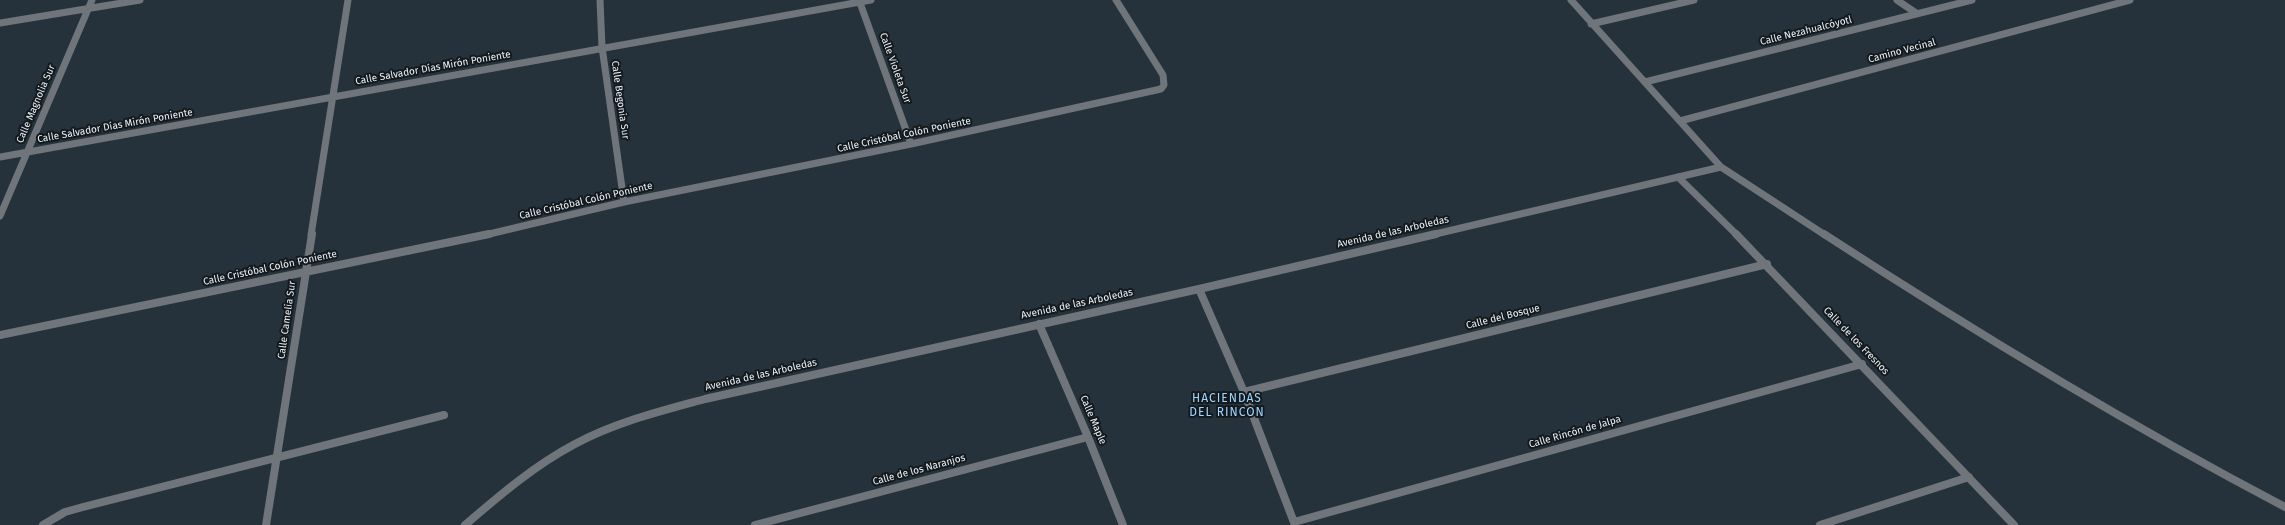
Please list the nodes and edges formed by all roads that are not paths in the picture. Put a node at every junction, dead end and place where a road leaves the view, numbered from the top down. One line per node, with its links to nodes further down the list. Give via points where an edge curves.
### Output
1 (92, 0): 13 (street, Calle Magnolia Sur)
2 (140, 0): 13 (street)
3 (348, 0): 19 (street, Calle Camelia Sur)
4 (600, 0): 17 (street, Calle Begonia Sur)
5 (871, 0): 12 (street, Calle Salvador Días Mirón Poniente)
6 (1116, 0): 21 (street, Calle Cristóbal Colón Poniente, via 1163,75 1164,85 1154,92)
7 (1571, 0): 16 (street)
8 (1694, 0): 16 (street)
9 (1897, 0): 14 (street)
10 (1972, 0): 14 (street, Calle Nezahualcóyotl)
11 (2130, 0): 20 (street, Camino Vecinal)
12 (859, 1): 17 (street, Calle Salvador Días Mirón Poniente); 21 (street, Calle Violeta Sur)
13 (88, 8): 15 (street); 22 (street, Calle Magnolia Sur)
14 (1916, 14): 18 (street, Calle Nezahualcóyotl)
15 (0, 23)
16 (1592, 24): 18 (street)
17 (602, 47): 19 (street, Calle Salvador Días Mirón Poniente); 26 (street, Calle Begonia Sur)
18 (1645, 82): 20 (street)
19 (334, 96): 22 (street, Calle Salvador Días Mirón Poniente); 29 (street, Calle Camelia Sur)
20 (1680, 121): 24 (street)
21 (911, 144): 26 (street, Calle Cristóbal Colón Poniente)
22 (26, 152): 23 (street, Calle Salvador Días Mirón Poniente); 27 (street, Calle Magnolia Sur)
23 (0, 157)
24 (1721, 167): 25 (street, Avenida de las Arboledas); 39 (street, via 1884,274 2005,347 2194,459)
25 (1678, 177): 28 (street, Calle de los Fresnos); 30 (street, Avenida de las Arboledas)
26 (624, 202): 29 (street, Calle Cristóbal Colón Poniente, via 488,234)
27 (0, 216)
28 (1767, 264): 33 (street, Calle de los Fresnos); 34 (street, Calle del Bosque)
29 (304, 271): 32 (street, Calle Cristóbal Colón Poniente); 37 (street, Calle Camelia Sur)
30 (1199, 289): 31 (street, Avenida de las Arboledas); 34 (street)
31 (1039, 324): 36 (street, Calle Maple); 43 (street, Avenida de las Arboledas, via 705,398 638,417 569,448 515,482)
32 (0, 335)
33 (1862, 364): 38 (street, Calle de los Fresnos); 40 (street, Calle Rincón de Jalpa)
34 (1244, 392): 40 (street)
35 (444, 415): 37 (street)
36 (1088, 437): 44 (street, Calle de los Naranjos); 45 (street, Calle Maple)
37 (277, 457): 41 (street, via 65,512); 42 (street, Calle Camelia Sur)
38 (1969, 477): 46 (street); 47 (street, Calle de los Fresnos)
39 (2285, 507)
40 (1294, 524)
41 (43, 525)
42 (266, 525)
43 (465, 525)
44 (755, 525)
45 (1123, 525)
46 (1820, 525)
47 (2014, 525)

